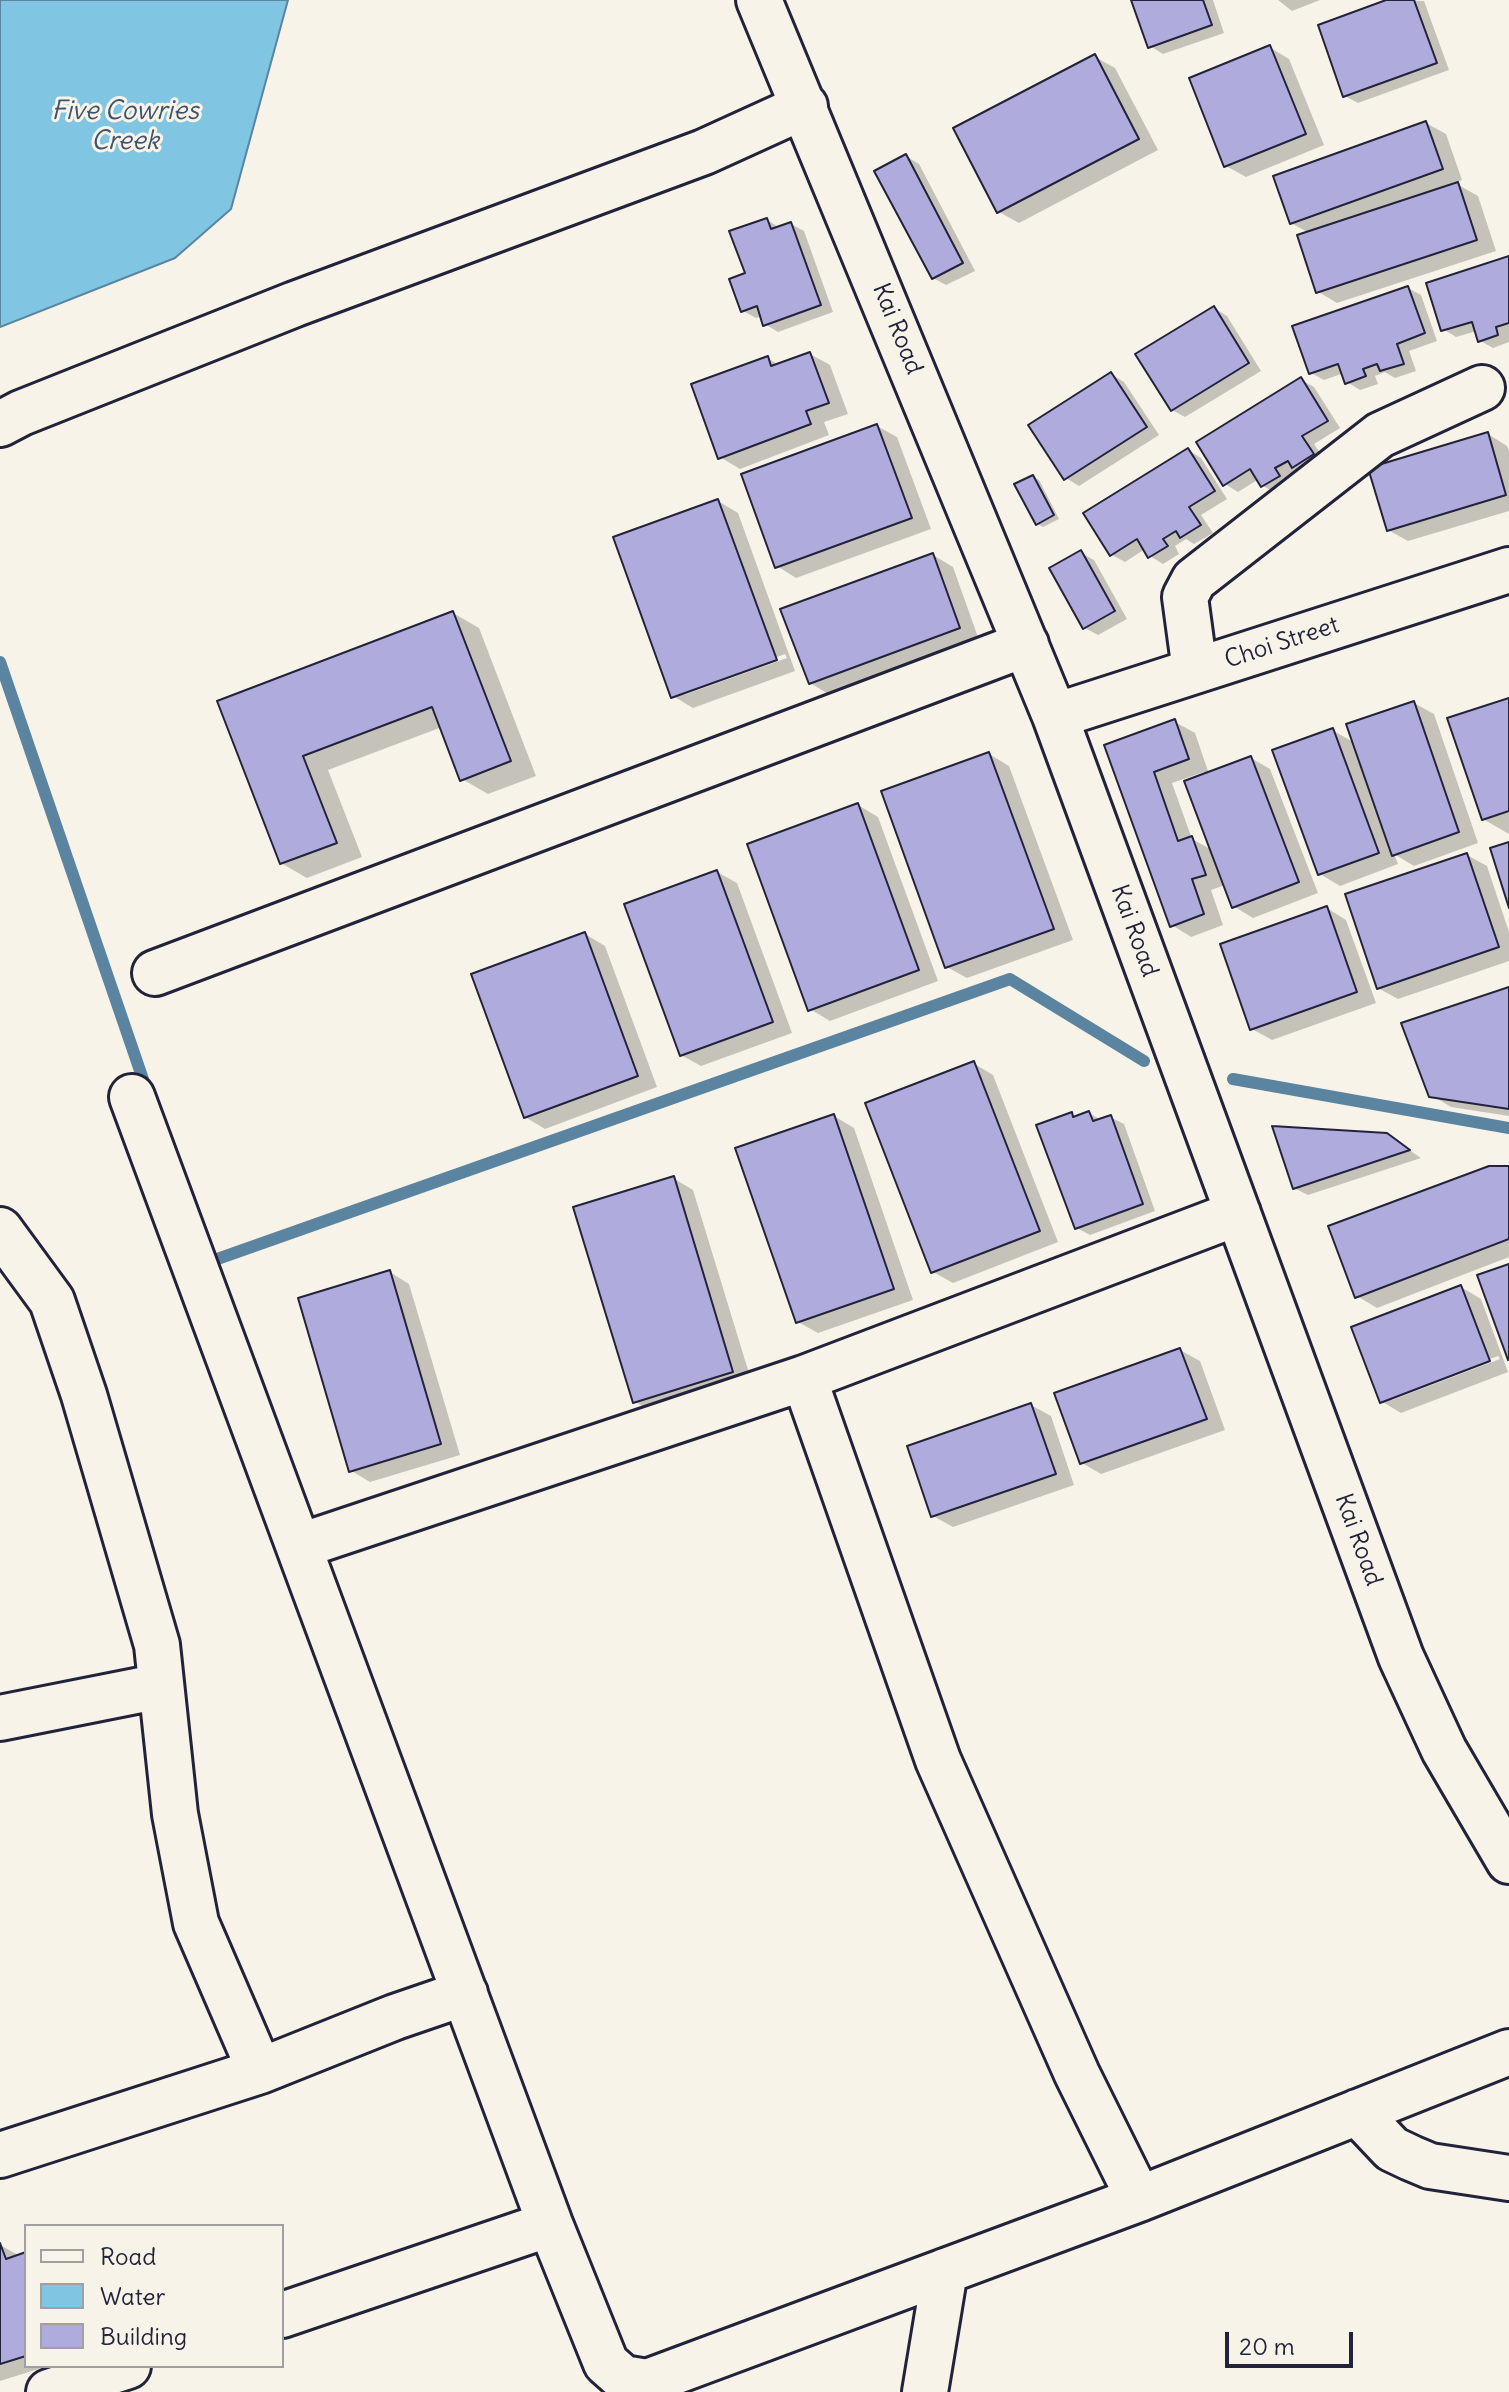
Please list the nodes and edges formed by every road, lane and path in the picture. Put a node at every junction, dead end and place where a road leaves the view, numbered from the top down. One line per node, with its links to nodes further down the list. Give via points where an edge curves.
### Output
1 (759, 0): 2 (street, Kai Road)
2 (805, 106): 4 (street, via 704,152 295,304); 6 (street, Kai Road)
3 (1482, 388): 7 (street, via 1380,435 1194,580 1185,597)
4 (0, 424)
5 (1509, 570): 7 (street, Choi Street)
6 (1026, 644): 8 (street, Kai Road); 9 (street)
7 (1195, 671): 8 (street, Choi Street)
8 (1055, 716): 11 (street, Kai Road)
9 (155, 973)
10 (132, 1097): 14 (street)
11 (1238, 1213): 13 (street); 17 (street, Kai Road, via 1401,1657 1444,1750)
12 (0, 1230): 15 (street, via 52,1301 157,1645)
13 (804, 1378): 14 (street); 24 (street, via 938,1760 1077,2074)
14 (300, 1546): 18 (street)
15 (161, 1686): 16 (street); 20 (street, via 175,1814 196,1923)
16 (0, 1718)
17 (1509, 1861)
18 (465, 1993): 20 (street); 25 (street)
19 (1509, 2052): 21 (street)
20 (260, 2071): 22 (street)
21 (1357, 2112): 23 (street, via 1392,2149 1411,2158 1430,2166); 24 (street)
22 (0, 2155)
23 (1509, 2178)
24 (1139, 2199): 26 (street)
25 (550, 2224): 26 (street, via 606,2363 623,2378 647,2382); 27 (street)
26 (945, 2271): 30 (street)
27 (284, 2314)
28 (122, 2368): 29 (street)
29 (49, 2392)
30 (925, 2392)

